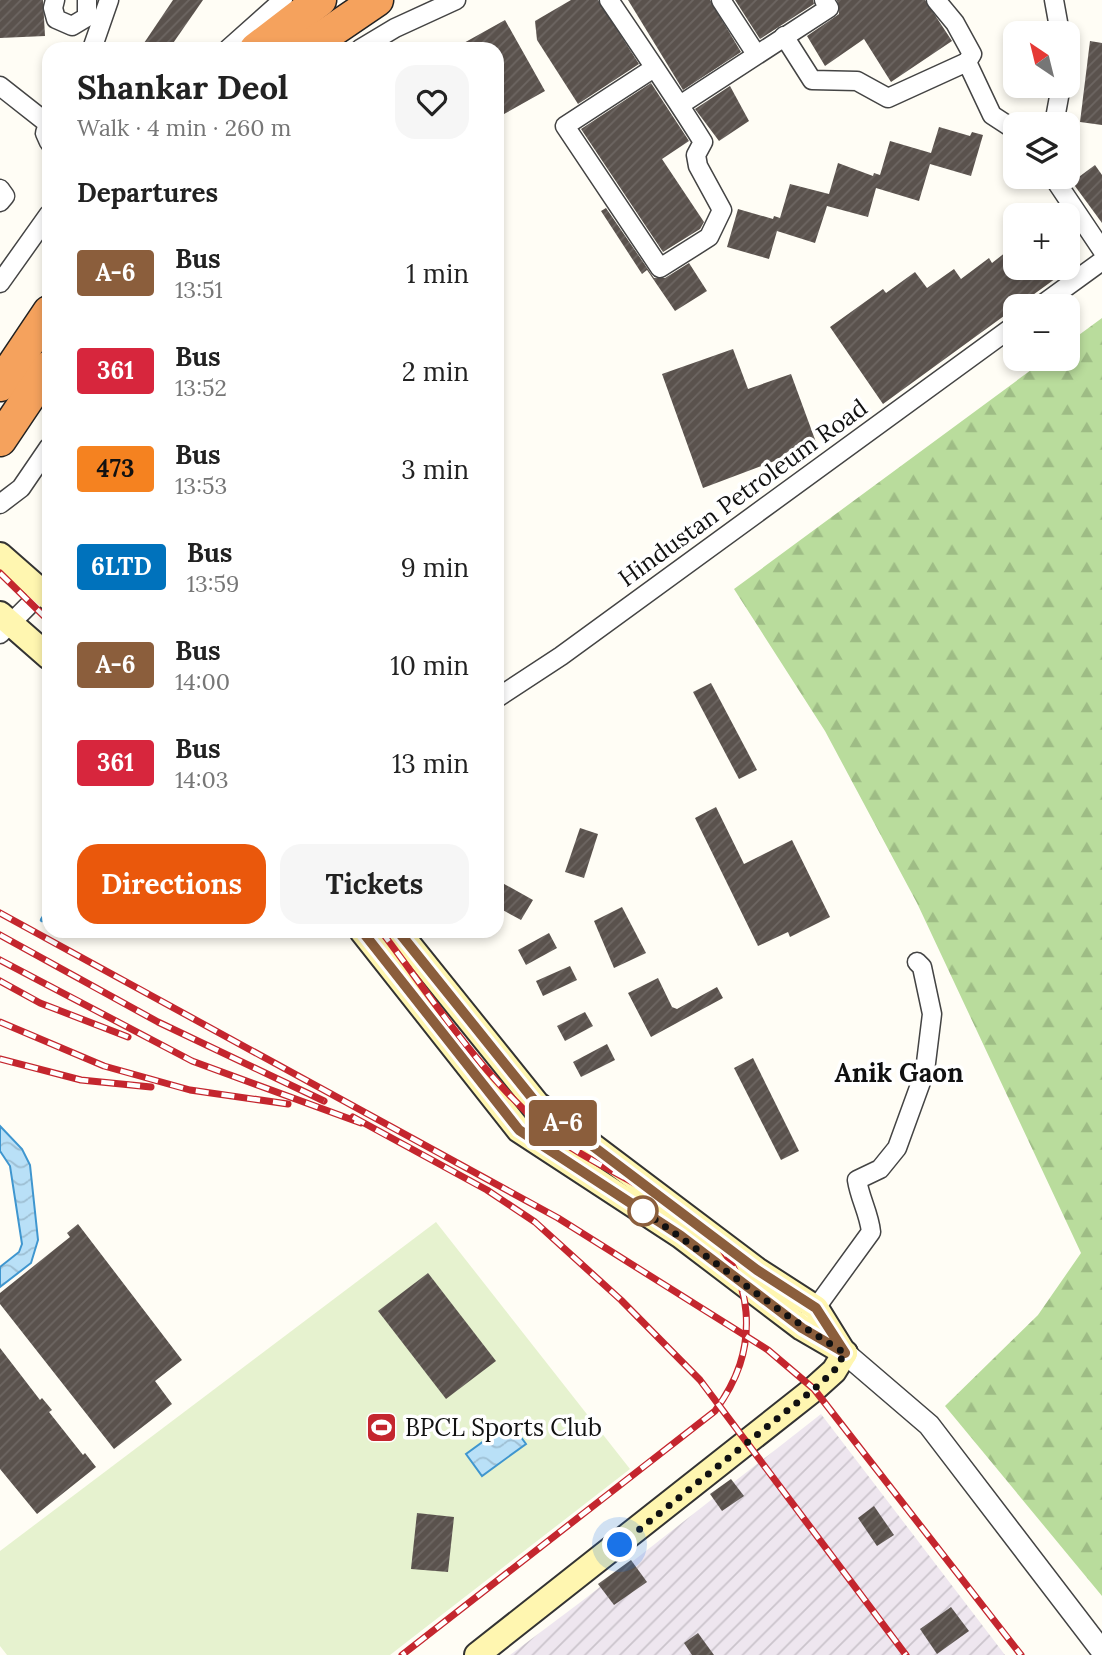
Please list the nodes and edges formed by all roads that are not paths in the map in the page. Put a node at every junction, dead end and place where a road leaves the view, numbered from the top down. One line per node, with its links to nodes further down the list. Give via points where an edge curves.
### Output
1 (55, 0): 12 (street, via 53,13 61,23 72,26)
2 (109, 0): 16 (street)
3 (283, 0): 17 (street)
4 (320, 0): 18 (highway)
5 (377, 0): 19 (highway)
6 (456, 0): 20 (street)
7 (609, 0): 23 (street)
8 (721, 0): 21 (street)
9 (824, 0): 14 (street, via 829,8)
10 (936, 0): 22 (street, via 972,54)
11 (1054, 0): 13 (street)
12 (87, 8): 15 (street)
13 (1058, 21)
14 (784, 36): 21 (street); 22 (street, via 812,79 857,81 888,98)
15 (89, 42)
16 (93, 42)
17 (236, 42)
18 (265, 42)
19 (315, 42)
20 (372, 42)
21 (756, 54): 25 (street)
22 (967, 62): 27 (street, via 992,115)
23 (654, 68): 25 (street); 25 (street, via 565,126 660,268 709,237 722,210 698,166 696,155 703,142)
24 (0, 86): 26 (street)
25 (680, 105)
26 (42, 118)
27 (1003, 122)
28 (0, 189): 30 (street, via 5,196)
29 (1061, 189): 32 (street)
30 (0, 202)
31 (42, 224): 34 (street)
32 (1102, 250)
33 (1102, 261): 35 (street)
34 (0, 283)
35 (1057, 294)
36 (42, 322): 39 (highway)
37 (1003, 333): 48 (street, Hindustan Petroleum Road)
38 (42, 377): 40 (highway)
39 (0, 385)
40 (0, 440)
41 (42, 457): 42 (street, via 21,488)
42 (0, 504)
43 (0, 555): 44 (main road)
44 (42, 588)
45 (42, 596): 46 (street)
46 (4, 624): 47 (main road)
47 (42, 652)
48 (504, 693)
49 (368, 938): 52 (main road, via 519,1130)
50 (404, 938): 52 (main road, via 537,1104 757,1270)
51 (917, 962): 52 (street, via 932,1014 925,1071 897,1148 880,1169 857,1180 871,1232)
52 (809, 1318): 53 (main road)
53 (845, 1353): 54 (street, via 929,1425); 55 (main road, via 814,1389)
54 (1102, 1651)
55 (477, 1655)

